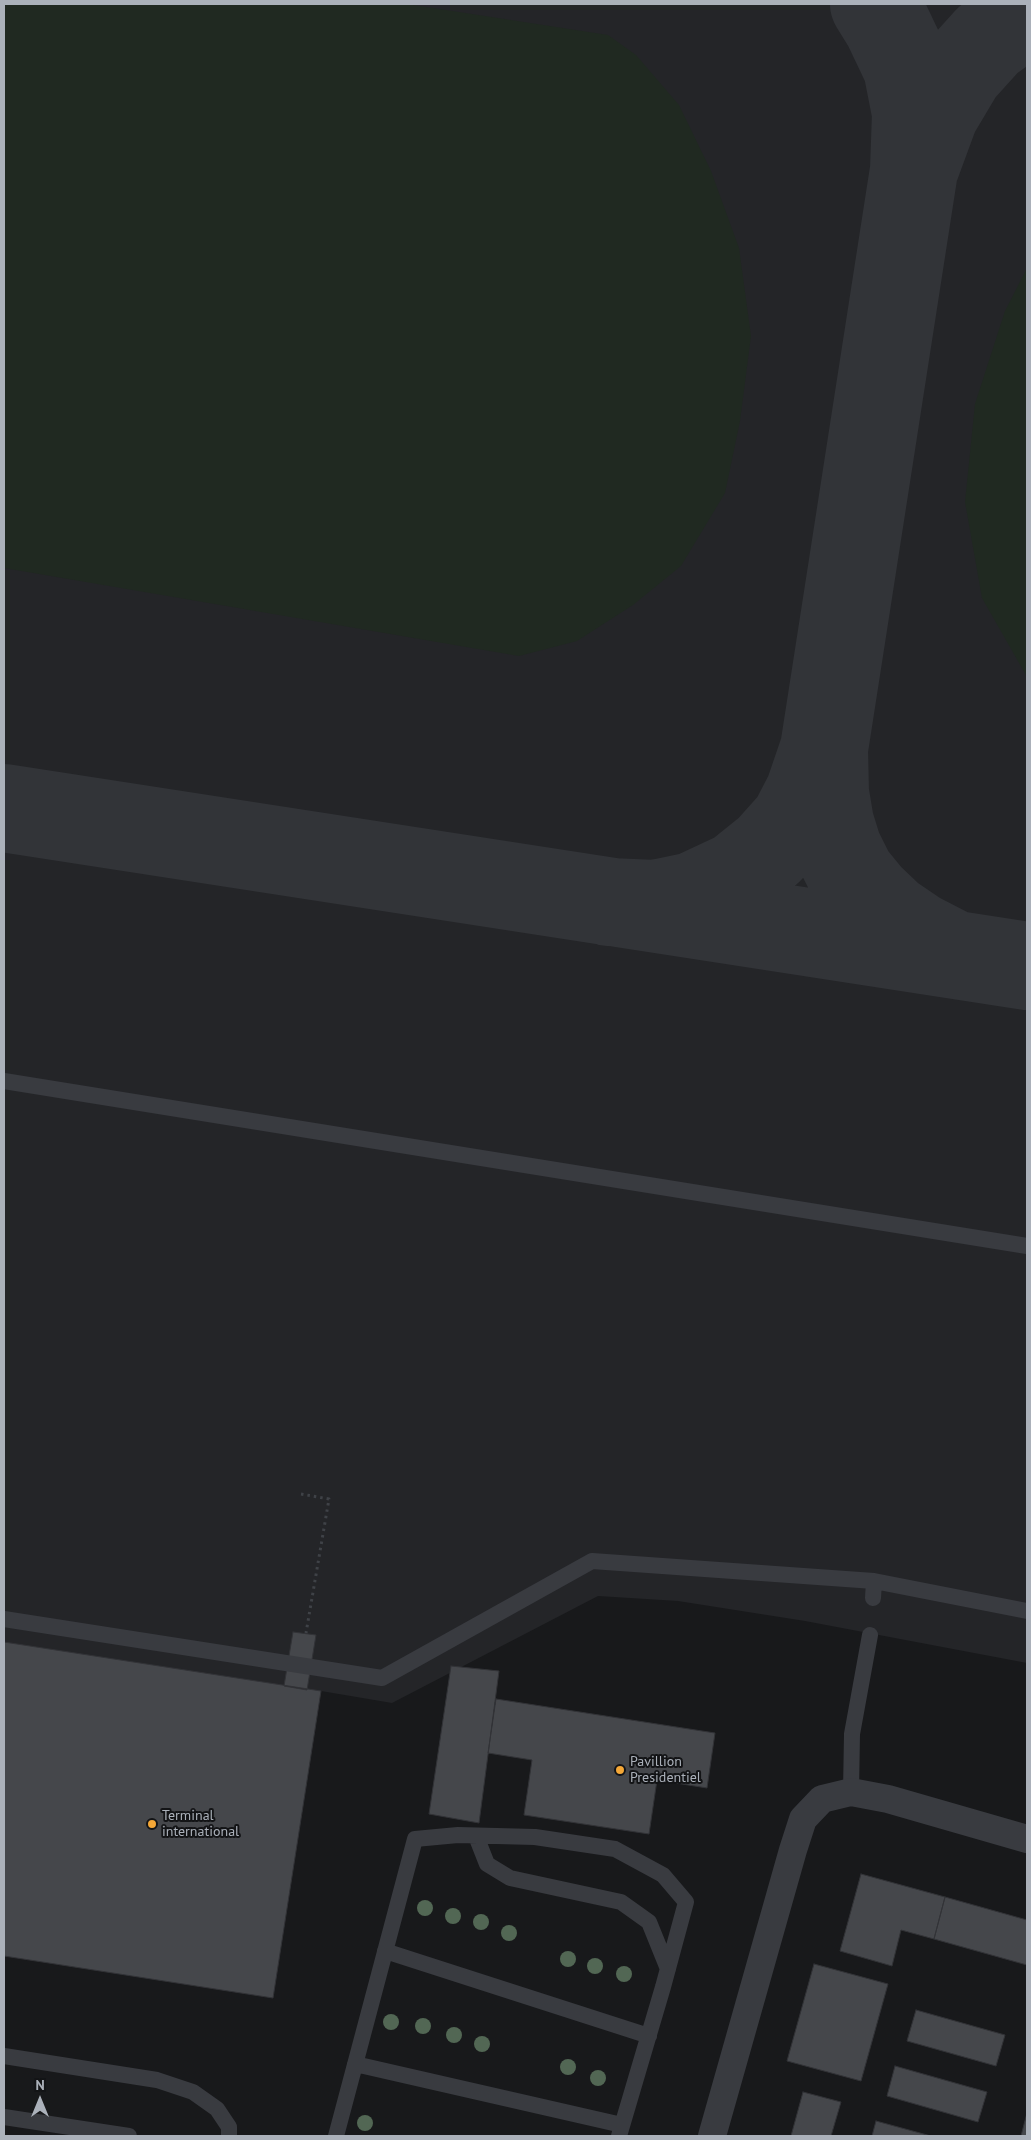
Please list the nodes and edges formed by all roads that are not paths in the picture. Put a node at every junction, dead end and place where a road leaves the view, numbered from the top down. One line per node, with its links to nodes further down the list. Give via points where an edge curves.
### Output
1 (4, 1081): 2 (lane)
2 (1027, 1246)
3 (874, 1581): 4 (lane); 5 (lane); 6 (lane, via 592,1561 382,1678)
4 (873, 1598)
5 (1027, 1611)
6 (4, 1619)
7 (870, 1635): 8 (lane, via 852,1734)
8 (851, 1792): 10 (street, via 888,1799); 21 (street, via 822,1799 803,1819)
9 (476, 1836): 11 (lane, via 415,1839); 12 (lane, via 487,1864 510,1878 621,1902 650,1922); 12 (lane, via 534,1837 615,1849 663,1875 686,1902)
10 (1027, 1839)
11 (385, 1951): 13 (lane); 15 (lane)
12 (668, 1969): 13 (lane)
13 (649, 2036): 17 (lane)
14 (4, 2056): 19 (lane, via 157,2080 193,2092 217,2109 229,2126)
15 (355, 2064): 17 (lane); 20 (lane)
16 (4, 2117): 18 (lane)
17 (621, 2131)
18 (129, 2136)
19 (229, 2136)
20 (336, 2136)
21 (712, 2136)

